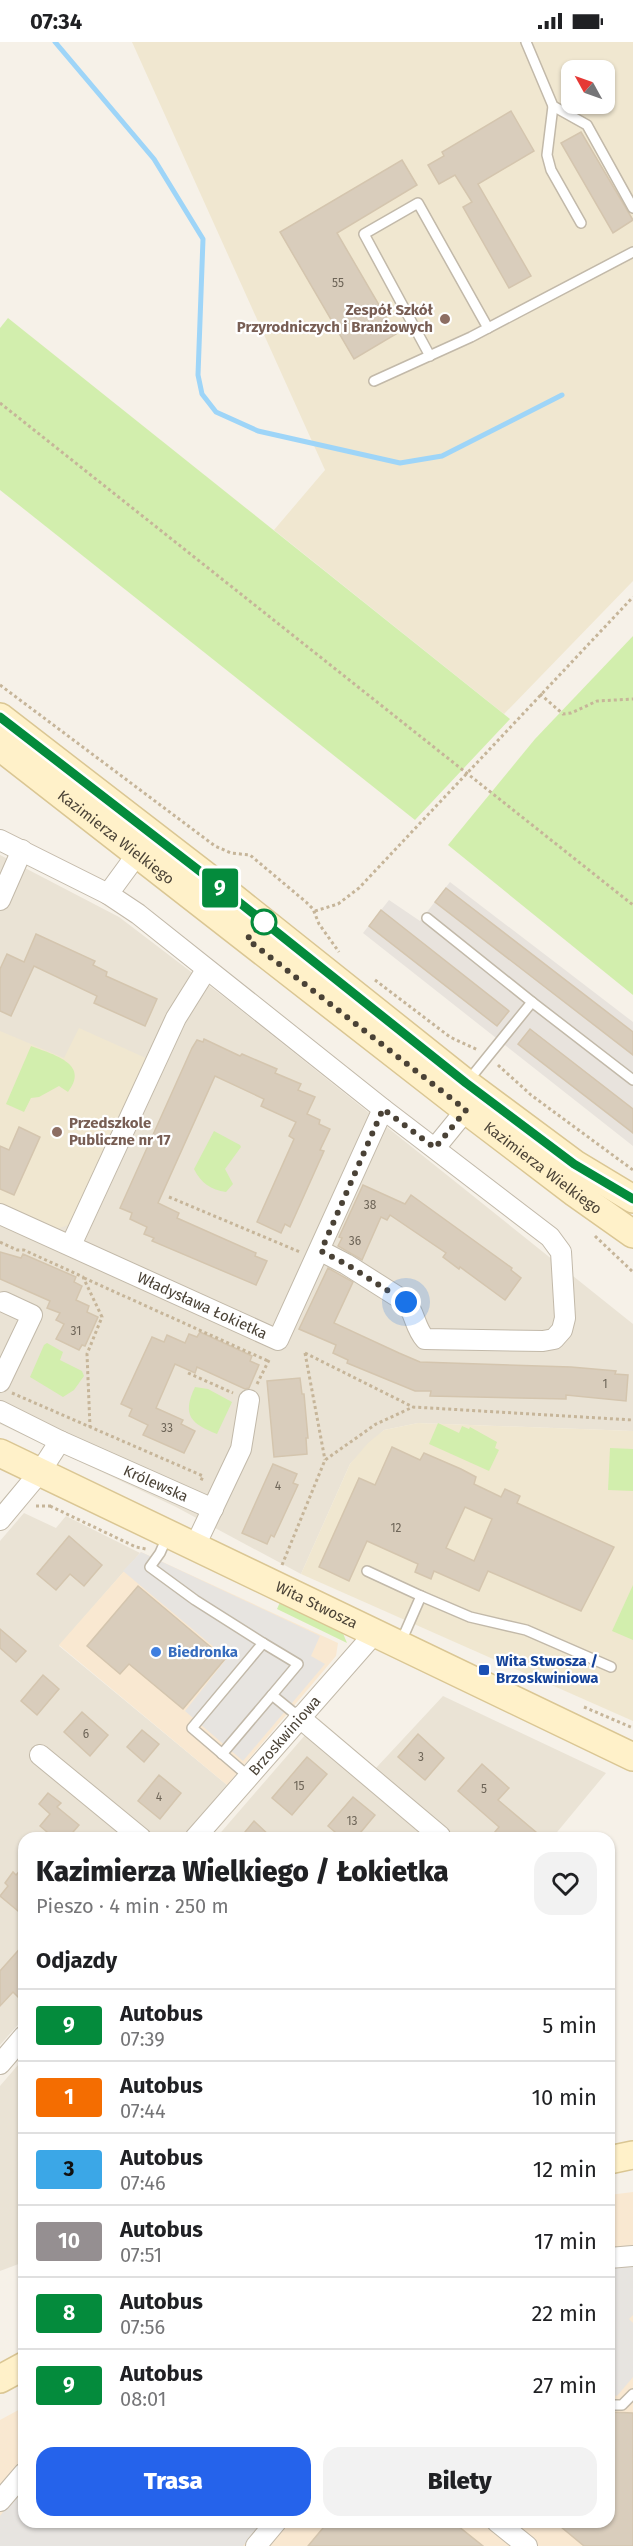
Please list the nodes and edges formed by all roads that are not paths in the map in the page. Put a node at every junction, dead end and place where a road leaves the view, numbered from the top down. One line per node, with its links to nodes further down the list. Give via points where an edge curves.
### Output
1 (526, 42): 2 (lane)
2 (553, 106): 3 (lane, via 587,125); 4 (lane, via 547,155 551,170)
3 (633, 208)
4 (581, 223)
5 (633, 252): 6 (lane)
6 (488, 328): 7 (lane); 7 (lane, via 418,203 363,234)
7 (430, 356): 8 (lane)
8 (374, 381)
9 (0, 717): 20 (main road, Kazimierza Wielkiego, via 210,879)
10 (0, 747): 13 (main road, Kazimierza Wielkiego)
11 (0, 840): 12 (street)
12 (22, 850): 14 (street); 15 (street)
13 (138, 854): 14 (street); 20 (main road, Kazimierza Wielkiego)
14 (108, 894): 17 (street)
15 (0, 900)
16 (427, 918): 18 (lane)
17 (206, 970): 21 (street); 26 (street, via 176,1018)
18 (532, 1002): 19 (lane); 20 (lane, via 489,1056)
19 (633, 1080)
20 (466, 1096): 22 (street); 23 (main road, Kazimierza Wielkiego); 25 (main road, Kazimierza Wielkiego, via 575,1193)
21 (383, 1109): 22 (street); 27 (street, Władysława Łokietka)
22 (435, 1148): 27 (street, via 550,1237 561,1252 565,1318 554,1339 424,1339 406,1302 346,1264)
23 (633, 1199)
24 (0, 1214): 26 (street, Władysława Łokietka)
25 (633, 1234)
26 (71, 1245): 27 (street, Władysława Łokietka, via 278,1340)
27 (319, 1255)
28 (4, 1302): 29 (street, via 32,1315)
29 (4, 1386)
30 (249, 1400): 35 (street, via 243,1442)
31 (0, 1411): 32 (street, Królewska)
32 (60, 1441): 34 (street); 35 (street, Królewska)
33 (0, 1453): 34 (main road, Wita Stwosza)
34 (39, 1472): 36 (street); 37 (main road, Wita Stwosza)
35 (213, 1509): 38 (street)
36 (0, 1520)
37 (159, 1542): 38 (main road, Wita Stwosza); 42 (lane, via 160,1553 150,1567)
38 (194, 1548): 41 (main road, Wita Stwosza)
39 (367, 1571): 40 (lane)
40 (421, 1596): 43 (lane); 44 (lane, via 470,1617 526,1630)
41 (374, 1634): 43 (main road, Wita Stwosza); 46 (street, Brzoskwiniowa)
42 (263, 1643): 45 (lane, via 298,1664); 47 (lane, via 192,1728)
43 (399, 1646): 49 (main road, Wita Stwosza)
44 (611, 1667)
45 (272, 1695): 46 (lane); 47 (lane)
46 (299, 1717): 50 (street, Brzoskwiniowa); 53 (street)
47 (222, 1754): 50 (lane)
48 (40, 1755): 51 (street)
49 (633, 1757)
50 (247, 1775): 52 (street, Brzoskwiniowa)
51 (134, 1832)
52 (200, 1832)
53 (435, 1832)
54 (18, 2043): 55 (street)
55 (0, 2064)
56 (633, 2256): 57 (street)
57 (615, 2258)
58 (18, 2369): 59 (main road)
59 (0, 2379)
60 (633, 2394): 61 (lane, via 622,2404)
61 (615, 2405)
62 (18, 2480): 63 (street)
63 (0, 2501)
64 (271, 2528): 66 (street)
65 (504, 2528): 67 (street)
66 (256, 2546)
67 (527, 2546)

